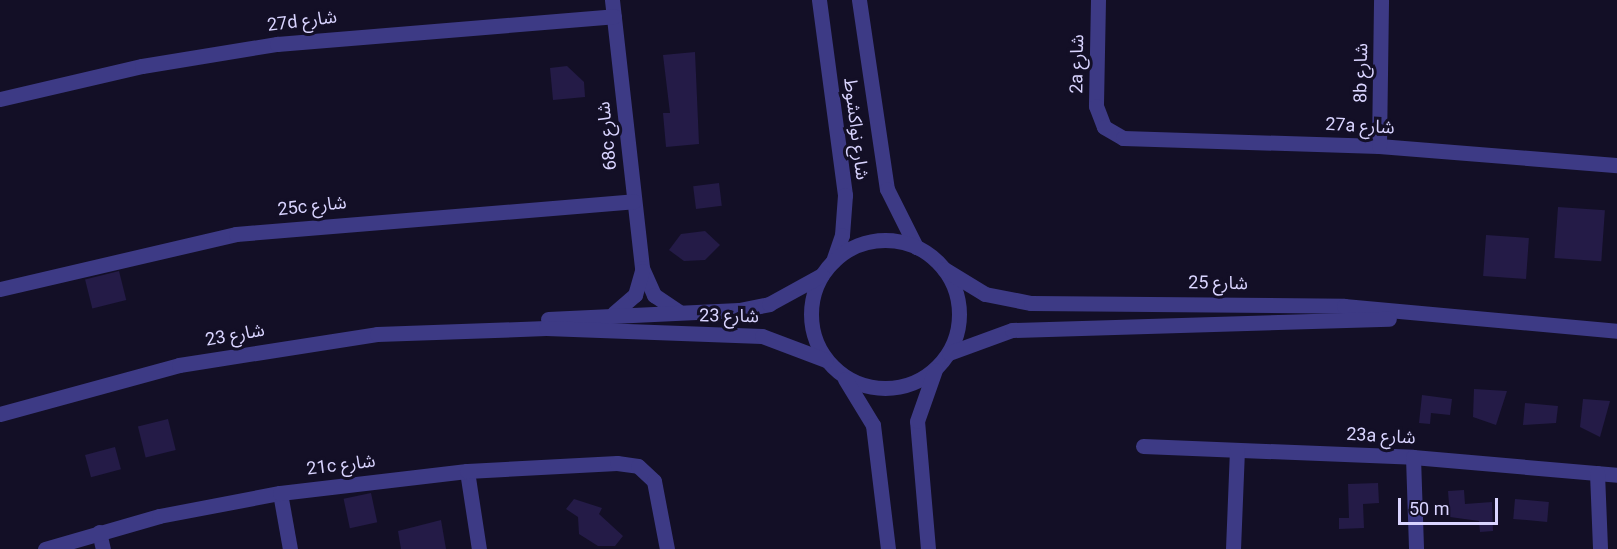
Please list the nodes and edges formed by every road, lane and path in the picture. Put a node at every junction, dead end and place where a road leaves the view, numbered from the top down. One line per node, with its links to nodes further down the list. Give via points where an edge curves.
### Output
1 (819, 0): 12 (street, شارع نواكشوط, via 845,195 842,235)
2 (859, 0): 11 (street, شارع نواكشوط, via 887,189)
3 (1098, 0): 7 (street, 2a شارع, via 1096,106)
4 (1381, 0): 8 (street, 8b شارع)
5 (613, 8): 6 (street, 27d شارع, via 277,44 142,66); 10 (street, 68c شارع)
6 (0, 99)
7 (1104, 127): 8 (street, 27a شارع, via 1134,138)
8 (1379, 146): 9 (street, 27a شارع)
9 (1617, 165)
10 (634, 201): 13 (street, 68c شارع); 16 (street, 25c شارع, via 236,234)
11 (916, 247): 12 (street, via 890,241 863,243); 14 (street)
12 (833, 262): 15 (street)
13 (642, 268): 17 (street, 68c شارع, via 654,295); 18 (street, 68c شارع, via 635,294)
14 (944, 269): 19 (street, شارع 25, via 984,294 1031,303 1251,303); 22 (street, via 958,301 958,328)
15 (822, 275): 17 (street, شارع 23, via 769,304); 23 (street, via 814,292 812,327)
16 (0, 289)
17 (679, 312): 18 (street, شارع 23)
18 (615, 313): 20 (street, شارع 23)
19 (1500, 319): 21 (street, شارع 25); 22 (street, شارع 25, via 1325,318 1012,330)
20 (482, 328): 23 (street, شارع 23, via 762,336); 26 (street, شارع 23, via 377,334 240,354 120,379)
21 (1617, 331)
22 (949, 353): 24 (street)
23 (826, 360): 25 (street)
24 (938, 366): 25 (street, via 923,378 889,388 871,387); 41 (street, via 917,421)
25 (839, 372): 40 (street, via 873,425)
26 (0, 414)
27 (1143, 447): 28 (street, 23a شارع)
28 (1237, 450): 29 (street, 23a شارع); 42 (street)
29 (1413, 457): 31 (street, 23a شارع); 43 (street)
30 (467, 471): 33 (street, 21c شارع); 38 (street); 39 (street, 21c شارع, via 617,463 647,472 658,491)
31 (1597, 473): 32 (street, 23a شارع); 44 (street)
32 (1617, 475)
33 (280, 493): 34 (street, 21c شارع); 37 (street)
34 (99, 532): 35 (street, 21c شارع); 36 (street)
35 (45, 549)
36 (103, 549)
37 (290, 549)
38 (479, 549)
39 (667, 549)
40 (888, 549)
41 (928, 549)
42 (1233, 549)
43 (1416, 549)
44 (1600, 549)

